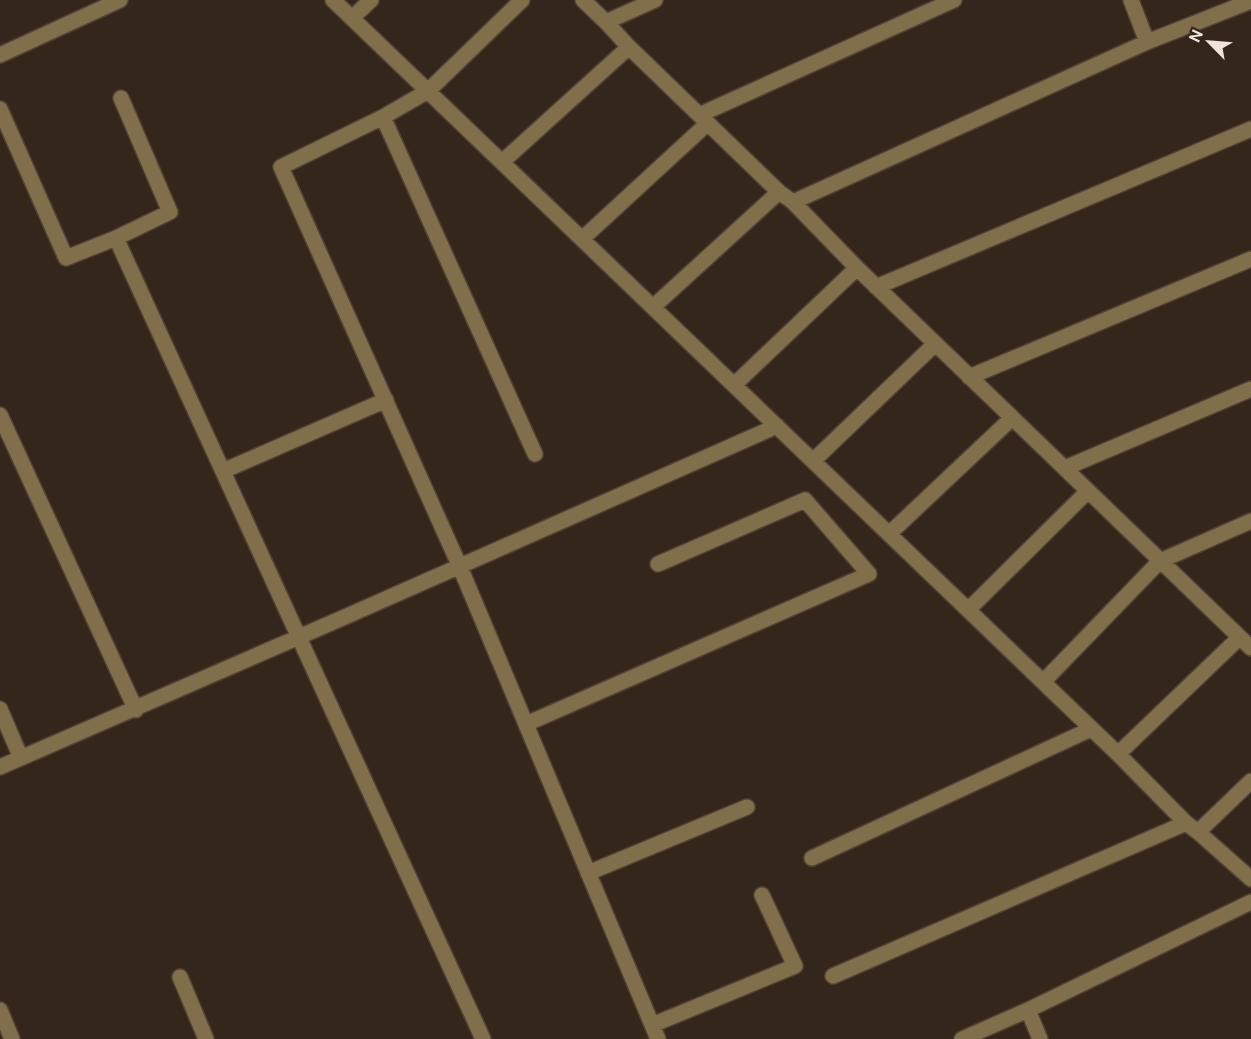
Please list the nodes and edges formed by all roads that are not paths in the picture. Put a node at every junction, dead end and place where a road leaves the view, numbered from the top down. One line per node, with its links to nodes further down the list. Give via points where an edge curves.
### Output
1 (120, 0): 14 (street)
2 (333, 0): 10 (street)
3 (371, 0): 10 (street)
4 (522, 0): 15 (street)
5 (583, 0): 11 (street)
6 (655, 0): 11 (street)
7 (954, 0): 19 (street)
8 (1131, 0): 12 (street)
9 (1251, 1): 12 (street)
10 (352, 18): 15 (street)
11 (606, 22): 13 (street)
12 (1147, 42): 23 (street)
13 (629, 46): 19 (street); 21 (street)
14 (0, 55)
15 (428, 91): 18 (street); 21 (street)
16 (121, 98): 24 (street, via 170,212)
17 (0, 109): 24 (street, via 66,258)
18 (383, 117): 34 (street, via 281,166); 38 (street)
19 (703, 119): 22 (street); 25 (street)
20 (1251, 129): 28 (street)
21 (502, 162): 25 (street)
22 (779, 192): 23 (street); 29 (street)
23 (794, 202): 27 (street)
24 (116, 238): 41 (street)
25 (582, 238): 29 (street)
26 (1251, 259): 31 (street)
27 (857, 268): 28 (street); 32 (street)
28 (876, 287): 30 (street)
29 (653, 307): 32 (street)
30 (935, 344): 31 (street); 39 (street)
31 (969, 377): 36 (street)
32 (734, 385): 37 (street)
33 (1251, 388): 40 (street)
34 (386, 400): 41 (street); 47 (street)
35 (0, 415): 53 (street)
36 (1012, 418): 40 (street); 44 (street)
37 (777, 426): 39 (street); 47 (street)
38 (535, 454)
39 (813, 461): 44 (street)
40 (1065, 468): 42 (street)
41 (223, 471): 49 (street)
42 (1088, 491): 45 (street); 48 (street)
43 (1251, 521): 45 (street)
44 (889, 534): 48 (street)
45 (1160, 561): 50 (street); 51 (street)
46 (658, 564): 54 (street, via 805,500 868,574)
47 (460, 567): 49 (street); 54 (street)
48 (968, 610): 51 (street)
49 (299, 638): 53 (street); 75 (street)
50 (1247, 644): 56 (street)
51 (1042, 682): 55 (street)
52 (0, 709): 57 (street)
53 (136, 710): 57 (street)
54 (526, 724): 64 (street)
55 (1091, 729): 56 (street); 63 (street)
56 (1118, 754): 61 (street)
57 (21, 758): 58 (street)
58 (0, 767)
59 (1251, 781): 62 (street)
60 (747, 807): 64 (street)
61 (1185, 823): 62 (street); 68 (street)
62 (1198, 832): 65 (street)
63 (812, 858)
64 (588, 873): 72 (street)
65 (1251, 879)
66 (762, 895): 72 (street, via 795,966)
67 (1251, 902): 71 (street)
68 (832, 976)
69 (180, 977): 74 (street)
70 (0, 1010): 73 (street)
71 (1028, 1010): 76 (street); 77 (street)
72 (655, 1032)
73 (12, 1039)
74 (206, 1039)
75 (483, 1039)
76 (962, 1039)
77 (1040, 1039)

